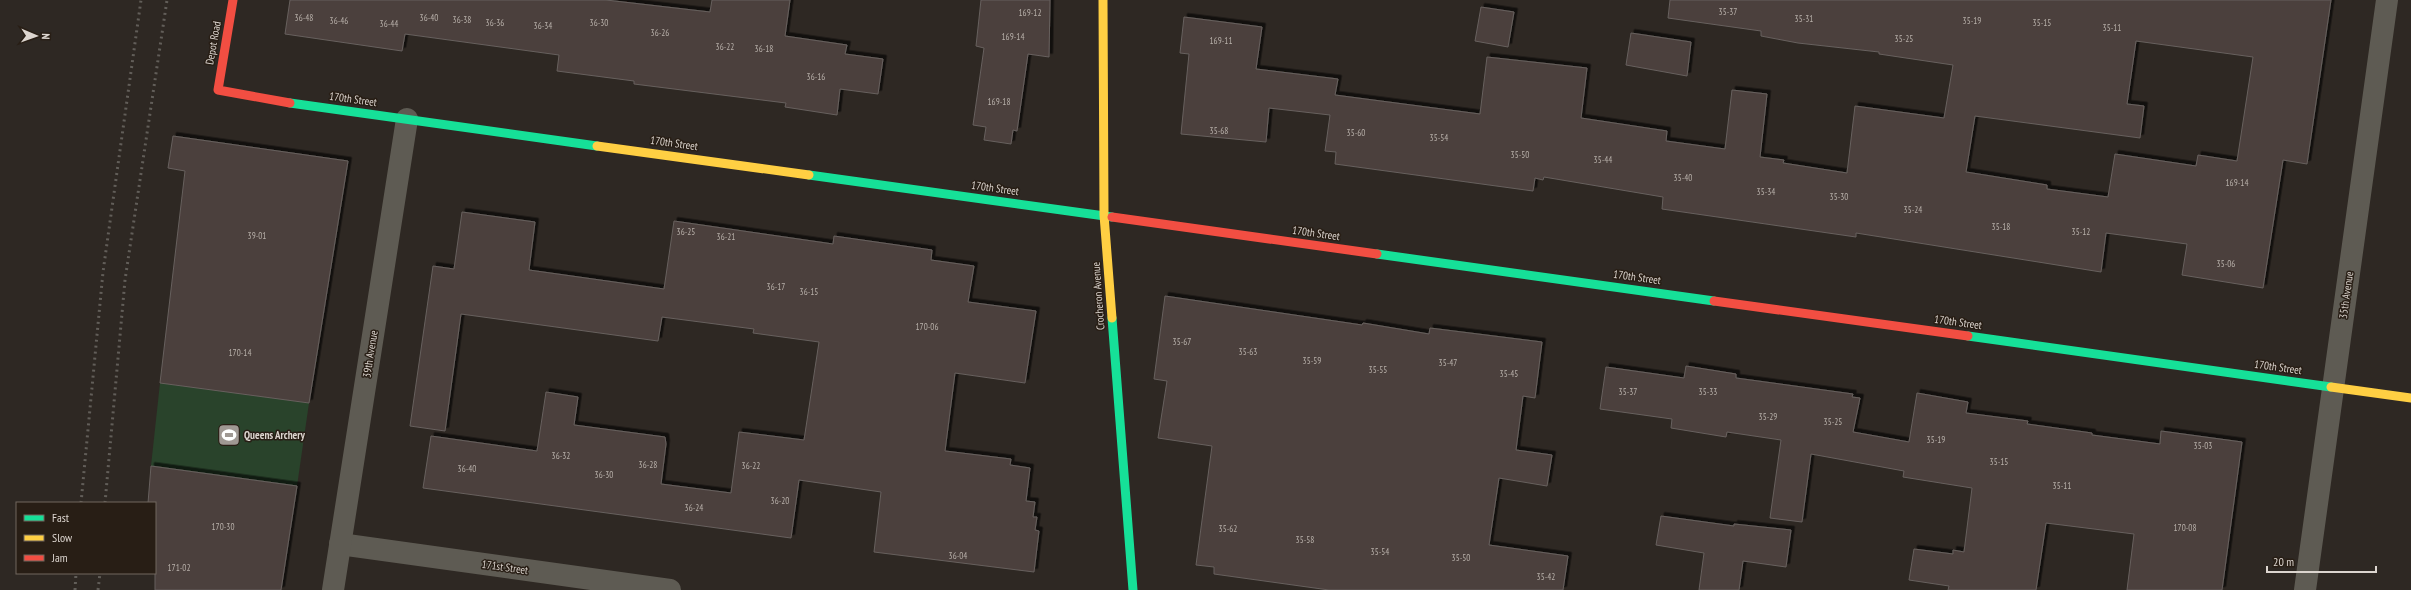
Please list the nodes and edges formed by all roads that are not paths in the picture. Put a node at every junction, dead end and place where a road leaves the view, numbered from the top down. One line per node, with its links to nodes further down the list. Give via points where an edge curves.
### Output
1 (233, 0): 4 (street, Depot Road)
2 (1103, 0): 6 (street, Crocheron Avenue)
3 (2387, 0): 7 (street, 35th Avenue)
4 (218, 90): 5 (street, 170th Street, via 283,102)
5 (407, 119): 6 (street, 170th Street); 9 (street, 39th Avenue)
6 (1104, 215): 7 (street, 170th Street); 12 (street, Crocheron Avenue)
7 (2333, 387): 8 (street, 170th Street); 13 (street, 35th Avenue)
8 (2411, 398)
9 (340, 544): 10 (street, 39th Avenue); 11 (street, 171st Street)
10 (332, 590)
11 (670, 590)
12 (1133, 590)
13 (2305, 590)

